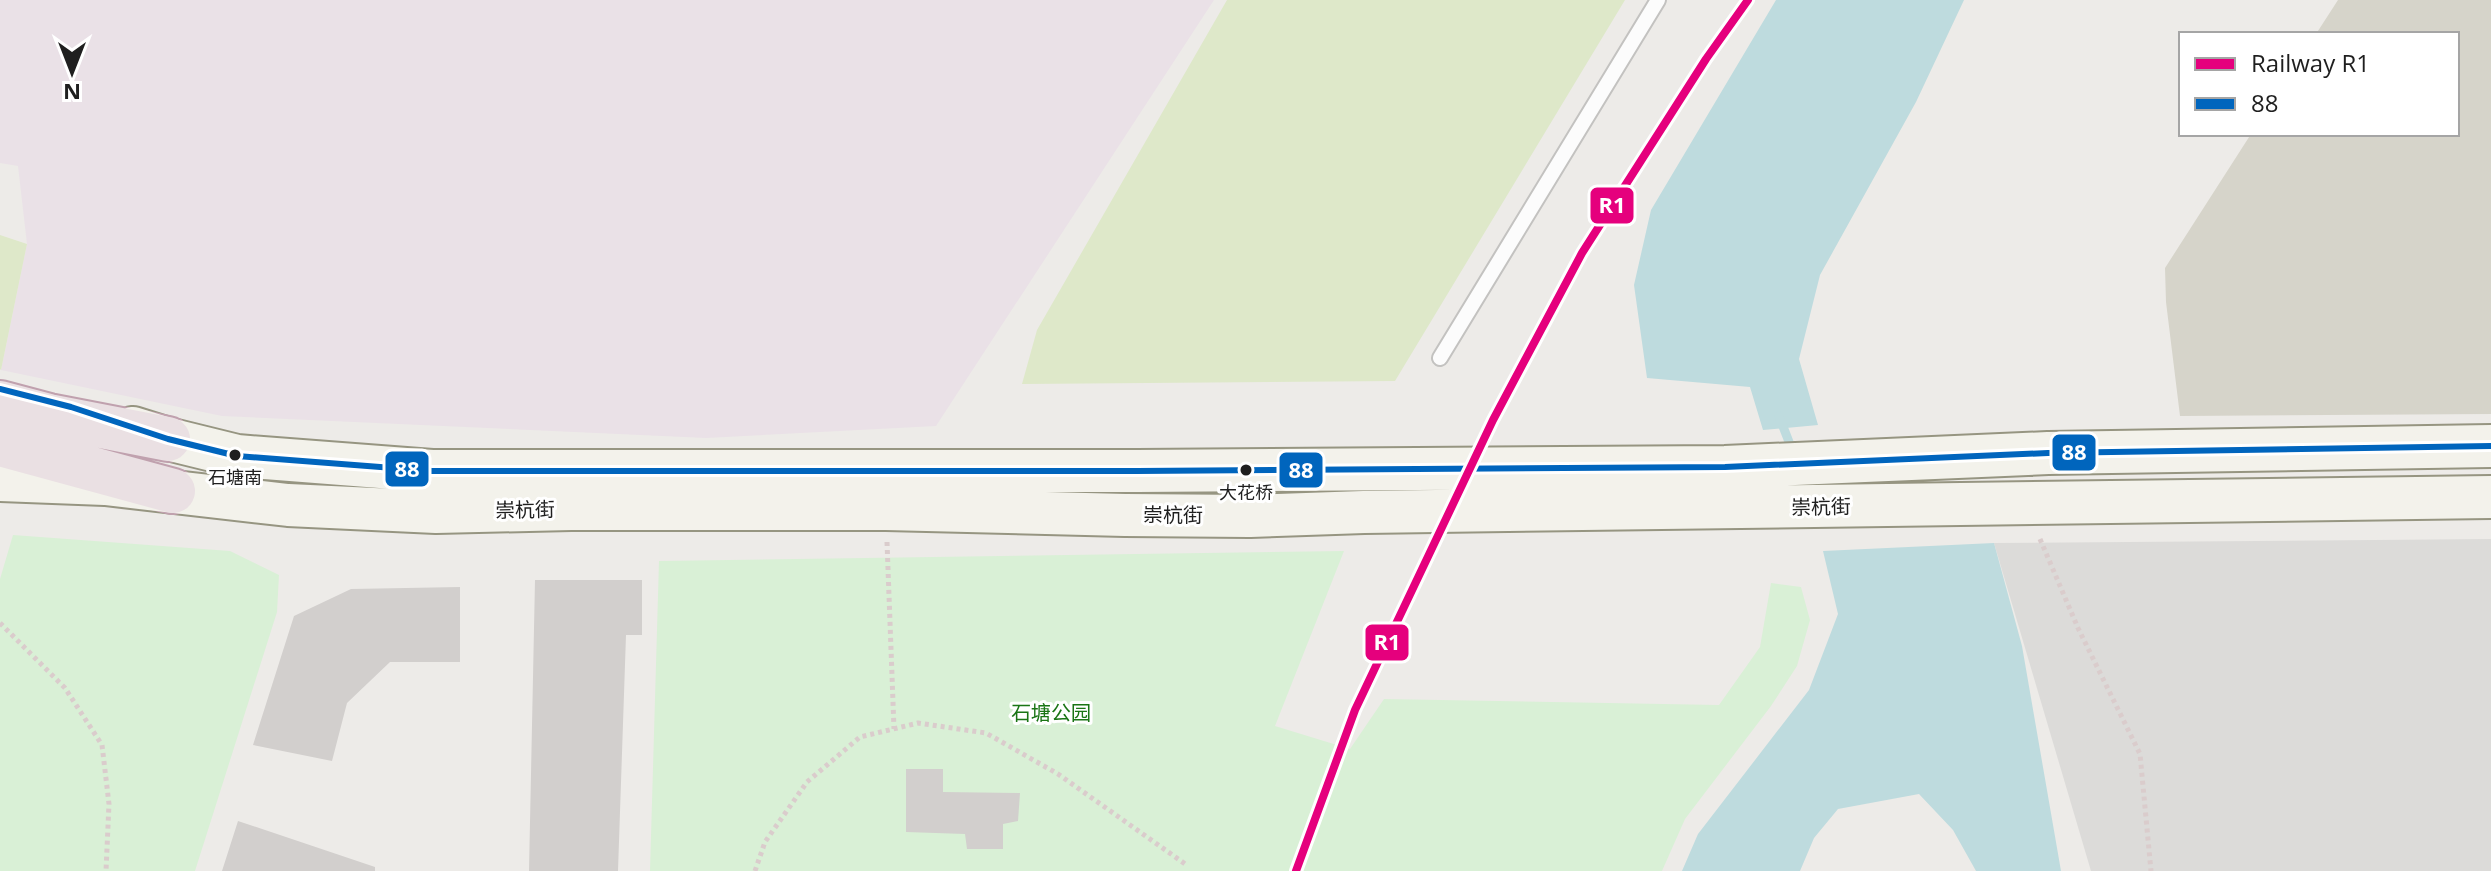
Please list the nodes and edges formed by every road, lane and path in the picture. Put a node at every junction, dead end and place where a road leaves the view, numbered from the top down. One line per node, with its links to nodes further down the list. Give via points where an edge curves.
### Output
1 (1658, 0): 2 (lane)
2 (1440, 358)
3 (0, 389): 5 (main road, 崇杭街)
4 (0, 403): 5 (highway)
5 (168, 439): 7 (main road, 崇杭街, via 237,456 432,471 1725,467 2025,454)
6 (0, 444): 9 (highway)
7 (2491, 446)
8 (0, 480): 9 (main road, 崇杭街)
9 (173, 491): 12 (main road, 崇杭街, via 288,505 436,512)
10 (2491, 497): 11 (main road, 崇杭街)
11 (2026, 505): 12 (main road, 崇杭街, via 1250,516); 18 (path, via 2140,754)
12 (886, 509): 14 (path)
13 (0, 623): 16 (path, via 65,688 102,745 109,804)
14 (894, 729): 15 (path, via 918,723 986,733 1058,774); 17 (path, via 860,737 807,782 765,842)
15 (1188, 866)
16 (106, 871)
17 (755, 871)
18 (2151, 871)

